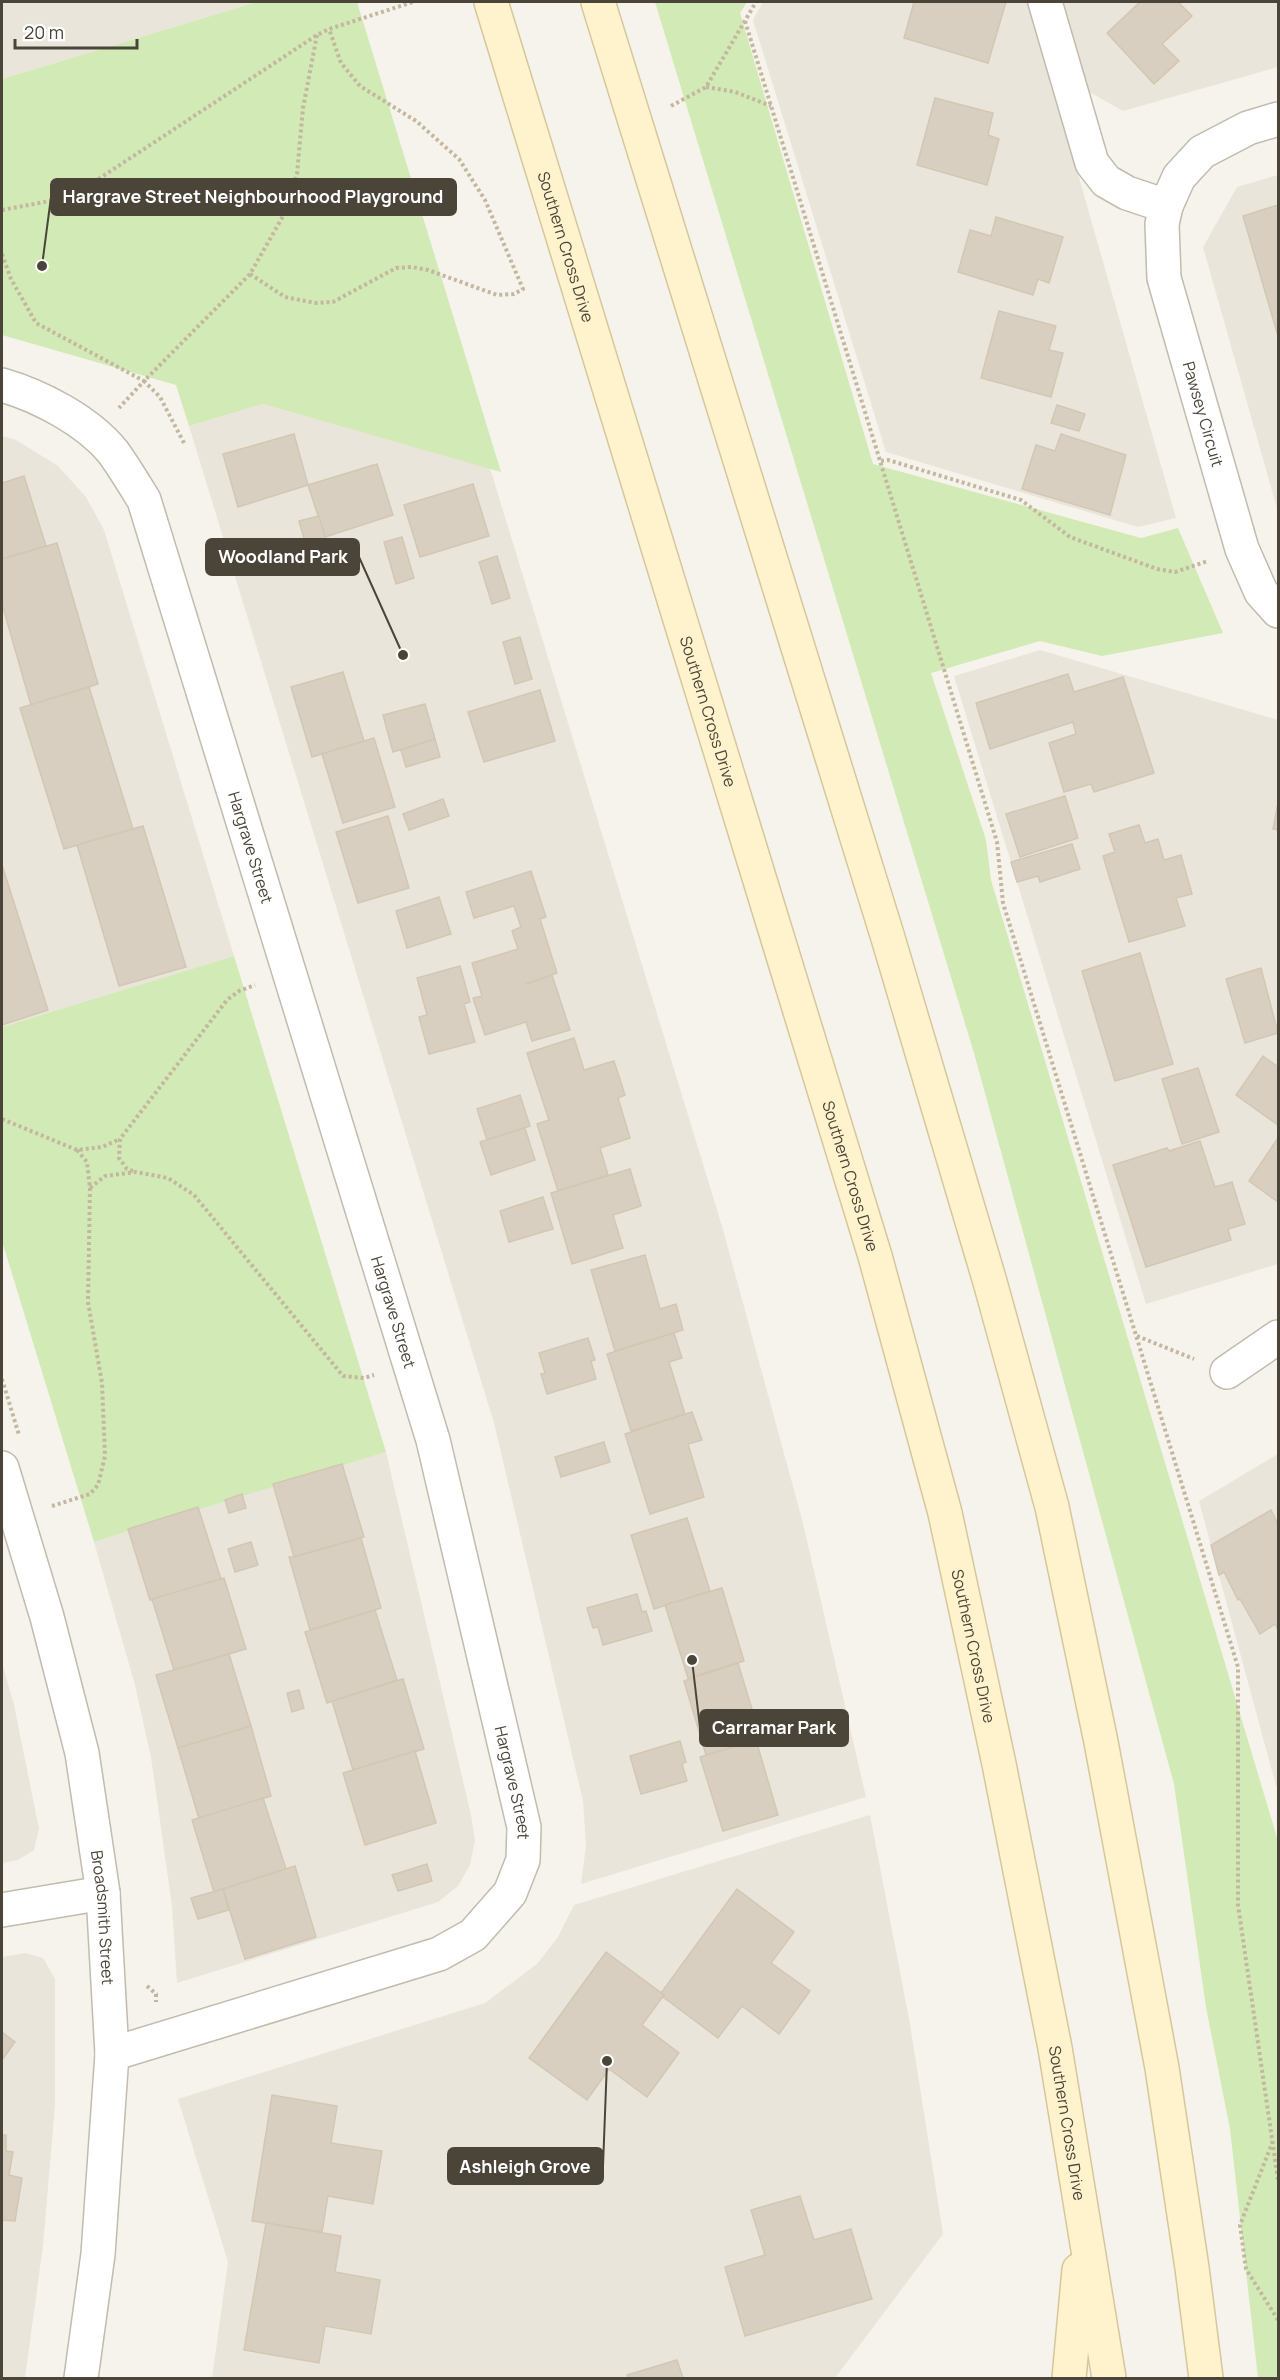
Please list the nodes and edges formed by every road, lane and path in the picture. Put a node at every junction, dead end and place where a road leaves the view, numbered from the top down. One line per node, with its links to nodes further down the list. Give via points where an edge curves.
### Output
1 (413, 2): 7 (path)
2 (598, 2): 46 (main road, via 891,950 1052,1507 1162,2068)
3 (756, 2): 6 (path)
4 (1045, 2): 13 (street, via 1092,163 1106,181)
5 (493, 8): 41 (main road, Southern Cross Drive, via 875,1256 945,1513 1055,2048)
6 (745, 21): 9 (path); 11 (path)
7 (329, 29): 8 (path); 16 (path, via 341,63 360,86 416,121 459,159 485,200 523,289 497,295 428,270 396,268 333,302 315,303 285,297)
8 (317, 35): 14 (path, via 94,182 55,200); 16 (path, via 303,108 297,174 286,211)
9 (706, 87): 10 (path); 11 (path, via 735,92)
10 (672, 106)
11 (771, 106): 21 (path)
12 (1278, 119): 13 (street, Pawsey Circuit, via 1248,128 1202,152 1179,177)
13 (1166, 206): 22 (street, Pawsey Circuit, via 1162,225 1164,278)
14 (2, 210)
15 (2, 254): 17 (path, via 36,323)
16 (250, 274): 17 (path)
17 (144, 381): 19 (path); 20 (path, via 160,397)
18 (2, 385): 19 (street, Hargrave Street, via 67,414)
19 (95, 435): 24 (street, Hargrave Street, via 112,452 144,500)
20 (184, 443)
21 (881, 461): 22 (path, via 1021,500 1070,537 1157,569 1175,572); 30 (path, via 997,842 1003,903)
22 (1242, 549): 23 (street, Pawsey Circuit, via 1261,592)
23 (1278, 611)
24 (290, 974): 26 (path, via 239,991 227,1000); 32 (street, Hargrave Street)
25 (2, 1119): 27 (path)
26 (120, 1139): 27 (path, via 102,1147); 28 (path, via 119,1158 126,1169)
27 (76, 1150): 29 (path, via 87,1162)
28 (136, 1172): 29 (path, via 105,1176); 32 (path, via 168,1178 194,1195 343,1376 364,1378)
29 (90, 1188): 35 (path, via 88,1302 102,1383 105,1456 98,1485 90,1494)
30 (1136, 1336): 33 (path); 39 (path, via 1238,1667 1238,1905)
31 (1278, 1338): 33 (street)
32 (410, 1366): 38 (street, Hargrave Street, via 433,1440 525,1827 523,1860 510,1893 473,1935 439,1954)
33 (1227, 1372)
34 (2, 1467): 35 (street, Broadsmith Street)
35 (16, 1516): 36 (street, Broadsmith Street, via 82,1753)
36 (103, 1893): 37 (street); 38 (street, Broadsmith Street)
37 (2, 1910)
38 (112, 2054): 43 (street, Broadsmith Street, via 98,2254)
39 (1273, 2140): 40 (path); 42 (path, via 1240,2225 1246,2269)
40 (1278, 2180)
41 (1084, 2229): 44 (main road); 45 (main road, Southern Cross Drive)
42 (1278, 2320)
43 (81, 2379)
44 (1069, 2379)
45 (1109, 2379)
46 (1206, 2379)

